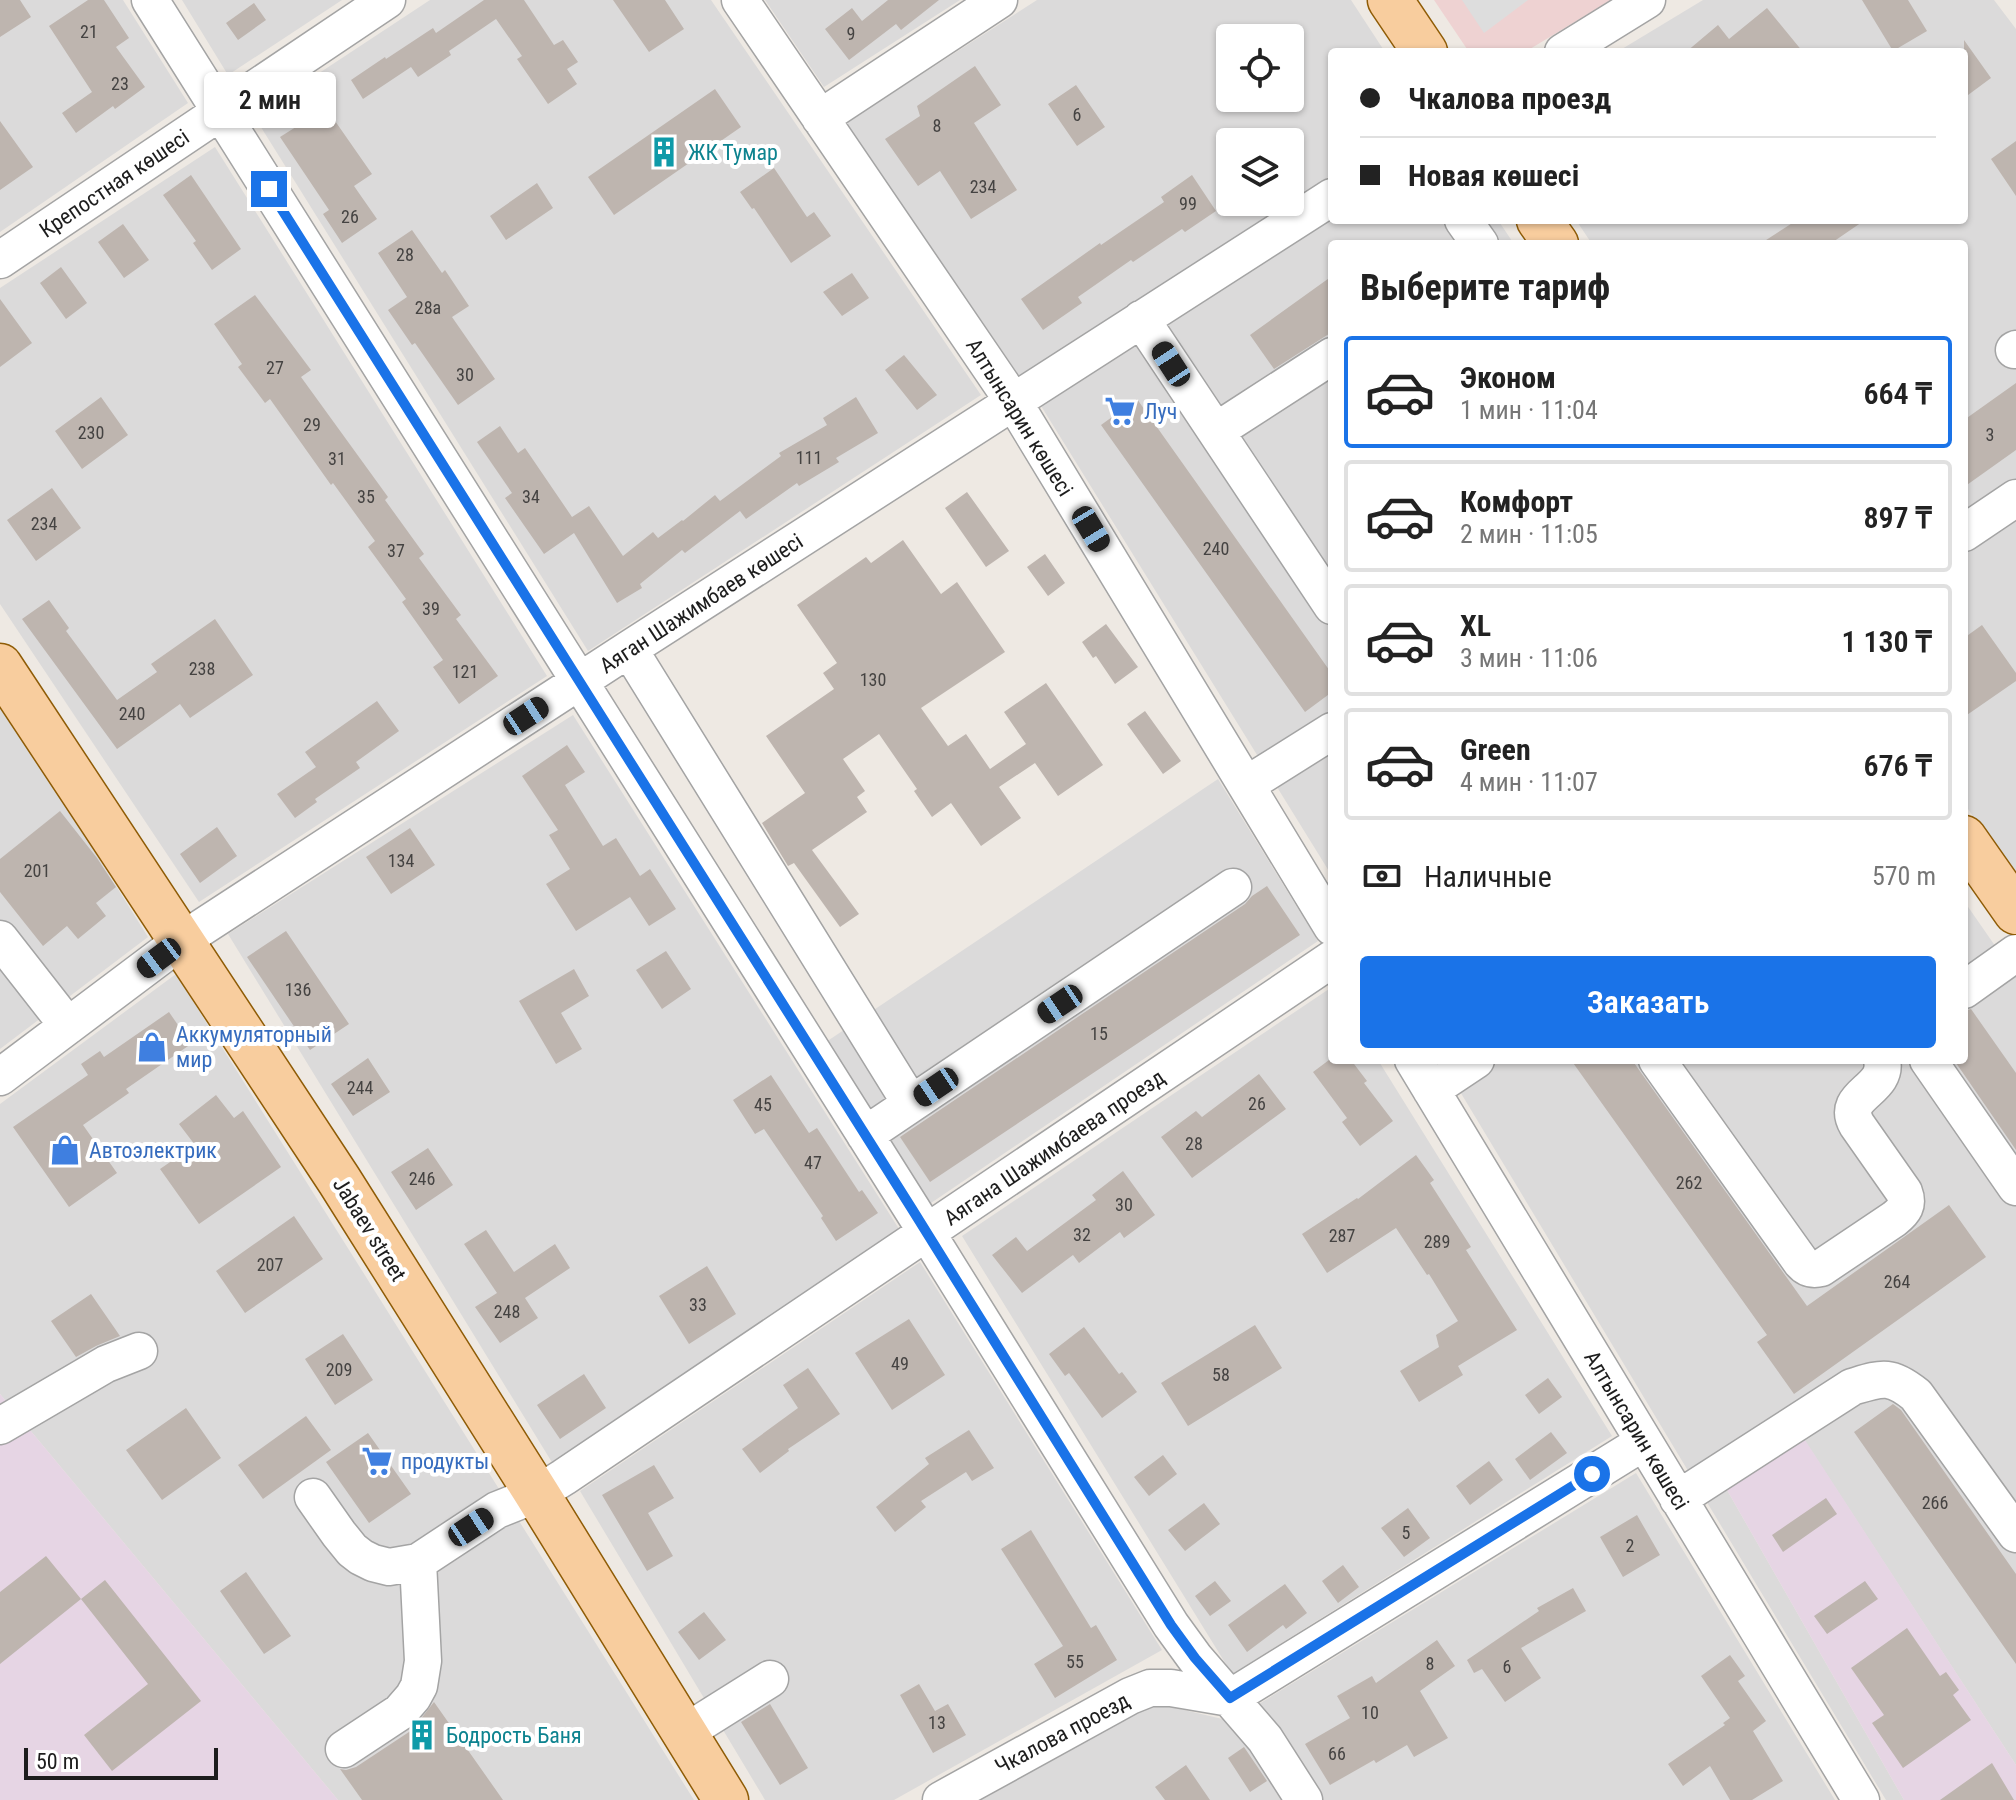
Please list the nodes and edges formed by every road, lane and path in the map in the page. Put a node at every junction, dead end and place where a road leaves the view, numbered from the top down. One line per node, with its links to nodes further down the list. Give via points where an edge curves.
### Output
1 (150, 0): 9 (street)
2 (387, 0): 9 (street, Крепостная көшесі)
3 (740, 0): 10 (street, Алтынсарин көшесі)
4 (999, 0): 10 (street)
5 (1390, 0): 7 (main road)
6 (1637, 3): 8 (street)
7 (1422, 48)
8 (1569, 48)
9 (221, 111): 12 (street, Крепостная көшесі); 22 (street)
10 (820, 118): 15 (street, Алтынсарин көшесі)
11 (1328, 200): 13 (street, Аяган Шажимбаев көшесі)
12 (0, 260)
13 (1141, 319): 15 (street, Аяган Шажимбаев көшесі); 16 (street)
14 (1328, 359): 16 (street)
15 (1013, 401): 20 (street, Аяган Шажимбаев көшесі); 24 (street, Алтынсарин көшесі)
16 (1216, 431): 19 (street)
17 (2016, 498): 18 (street)
18 (1968, 530)
19 (1328, 600)
20 (629, 649): 22 (street, Аяган Шажимбаев көшесі); 41 (street)
21 (0, 666): 30 (main road, Jabaev street)
22 (580, 681): 30 (street, Аяган Шажимбаев көшесі); 42 (street)
23 (1328, 734): 24 (street)
24 (1246, 785): 28 (street, Алтынсарин көшесі)
25 (1968, 844): 27 (main road)
26 (1233, 887): 41 (street)
27 (2016, 912)
28 (1328, 920)
29 (0, 939): 34 (street)
30 (181, 941): 34 (street, Аяган Шажимбаев көшесі); 48 (main road, Jabaev street)
31 (2016, 953): 33 (street)
32 (1328, 962): 44 (street, Аягана Шажимбаева проезд)
33 (1968, 987)
34 (68, 1026): 40 (street, Аяган Шажимбаев көшесі)
35 (1462, 1064): 39 (street)
36 (1660, 1064): 37 (street, via 1801,1262 1814,1270 1905,1207 1904,1192 1853,1115 1855,1103 1881,1077)
37 (1883, 1064)
38 (1931, 1064): 43 (street)
39 (1422, 1075): 47 (street, Алтынсарин көшесі)
40 (0, 1077)
41 (911, 1104): 42 (street)
42 (865, 1135): 44 (street)
43 (2016, 1187)
44 (927, 1233): 48 (street, Аягана Шажимбаева проезд); 54 (street, via 1171,1625)
45 (139, 1351): 46 (street, via 106,1364)
46 (0, 1426)
47 (1644, 1442): 50 (street, Алтынсарин көшесі); 54 (street)
48 (537, 1494): 52 (street, Аягана Шажимбаева проезд, via 497,1510); 55 (main road, Jabaev street)
49 (313, 1497): 52 (street, via 361,1557 389,1567)
50 (1678, 1499): 51 (street, via 1852,1387 1884,1379 1901,1383 1930,1411); 61 (street, Алтынсарин көшесі)
51 (2016, 1534)
52 (418, 1562): 56 (street, via 423,1661 419,1686 400,1712)
53 (770, 1679): 55 (street)
54 (1230, 1698): 57 (street, Чкалова проезд, via 1150,1688); 60 (street, via 1265,1739)
55 (684, 1733): 58 (main road, Jabaev street)
56 (344, 1749)
57 (993, 1787): 59 (street, Чкалова проезд)
58 (726, 1800)
59 (941, 1800)
60 (1304, 1800)
61 (1861, 1800)

